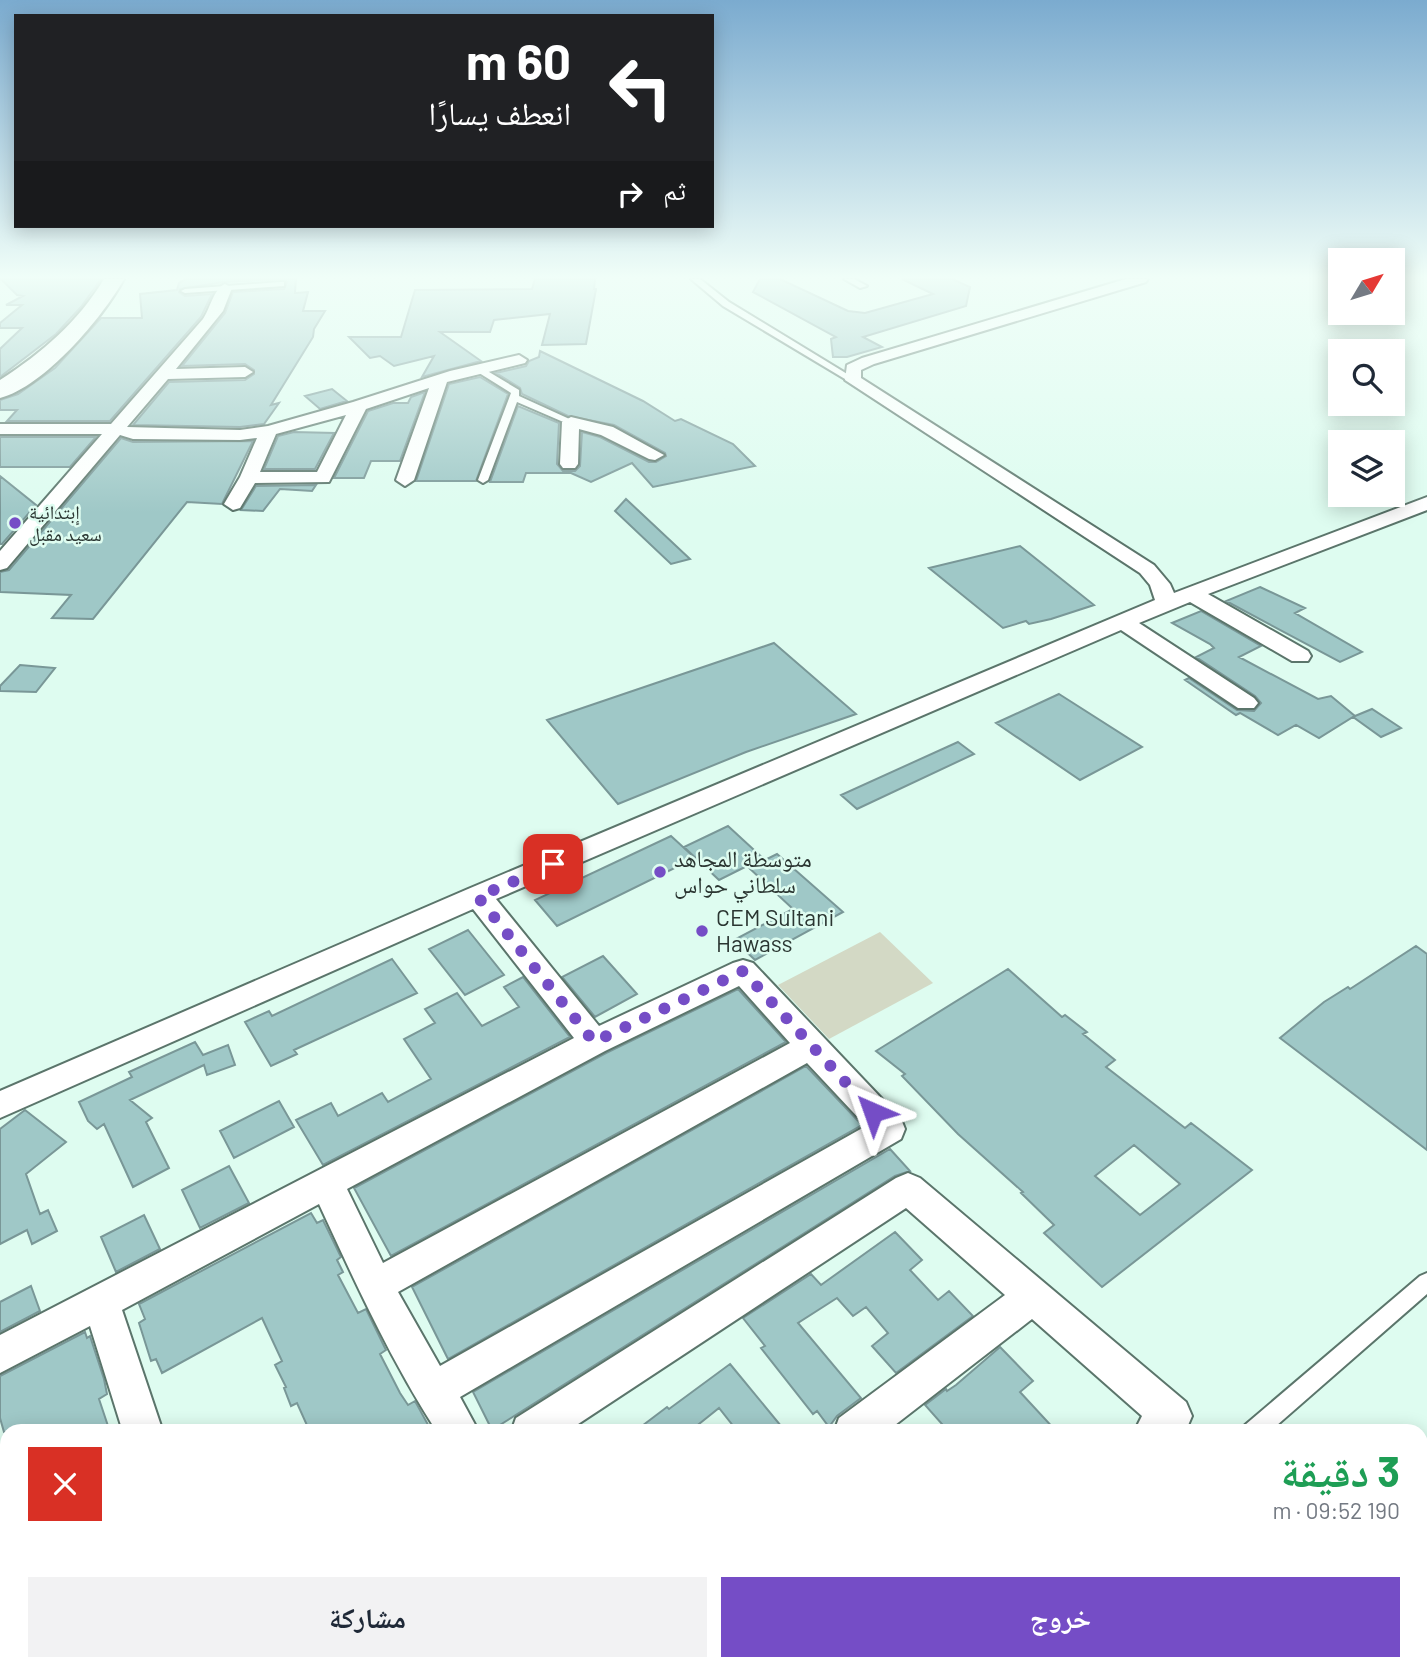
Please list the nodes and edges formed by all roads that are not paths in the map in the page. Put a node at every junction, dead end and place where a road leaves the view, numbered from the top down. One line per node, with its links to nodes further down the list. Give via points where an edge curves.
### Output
1 (47, 357): 11 (main road)
2 (179, 357): 8 (street)
3 (815, 357): 10 (lane)
4 (881, 357): 10 (street, via 853,368)
5 (519, 360): 6 (street)
6 (479, 369): 9 (street); 12 (lane, via 516,392)
7 (245, 372): 8 (street)
8 (165, 374): 16 (street)
9 (440, 380): 13 (street); 21 (street)
10 (853, 380): 27 (street, via 1147,569 1160,584)
11 (0, 391)
12 (514, 397): 14 (lane); 22 (lane)
13 (359, 406): 17 (street); 20 (street, via 323,478)
14 (571, 422): 18 (street, via 607,431); 19 (street)
15 (0, 429): 16 (street)
16 (117, 429): 17 (street, via 133,434); 25 (street)
17 (269, 431): 20 (street)
18 (655, 455)
19 (569, 464)
20 (249, 477): 24 (street)
21 (405, 480)
22 (484, 480)
23 (1427, 503): 26 (street)
24 (233, 504)
25 (0, 564)
26 (1192, 594): 27 (street); 29 (street)
27 (1167, 603): 28 (street)
28 (1122, 621): 30 (street); 31 (street)
29 (1300, 656)
30 (1246, 703)
31 (478, 897): 32 (street); 34 (street)
32 (594, 1042): 33 (street, via 743,971); 35 (street)
33 (811, 1046): 37 (street); 41 (street, via 889,1129)
34 (0, 1105)
35 (328, 1185): 37 (street); 39 (street)
36 (1427, 1282): 47 (lane)
37 (374, 1286): 41 (street)
38 (1032, 1296): 44 (street, via 908,1188); 45 (street); 46 (street, via 1172,1416)
39 (101, 1302): 40 (street); 42 (street)
40 (0, 1355)
41 (432, 1392): 43 (street)
42 (140, 1424)
43 (454, 1424)
44 (542, 1424)
45 (864, 1424)
46 (1162, 1424)
47 (1261, 1424)

